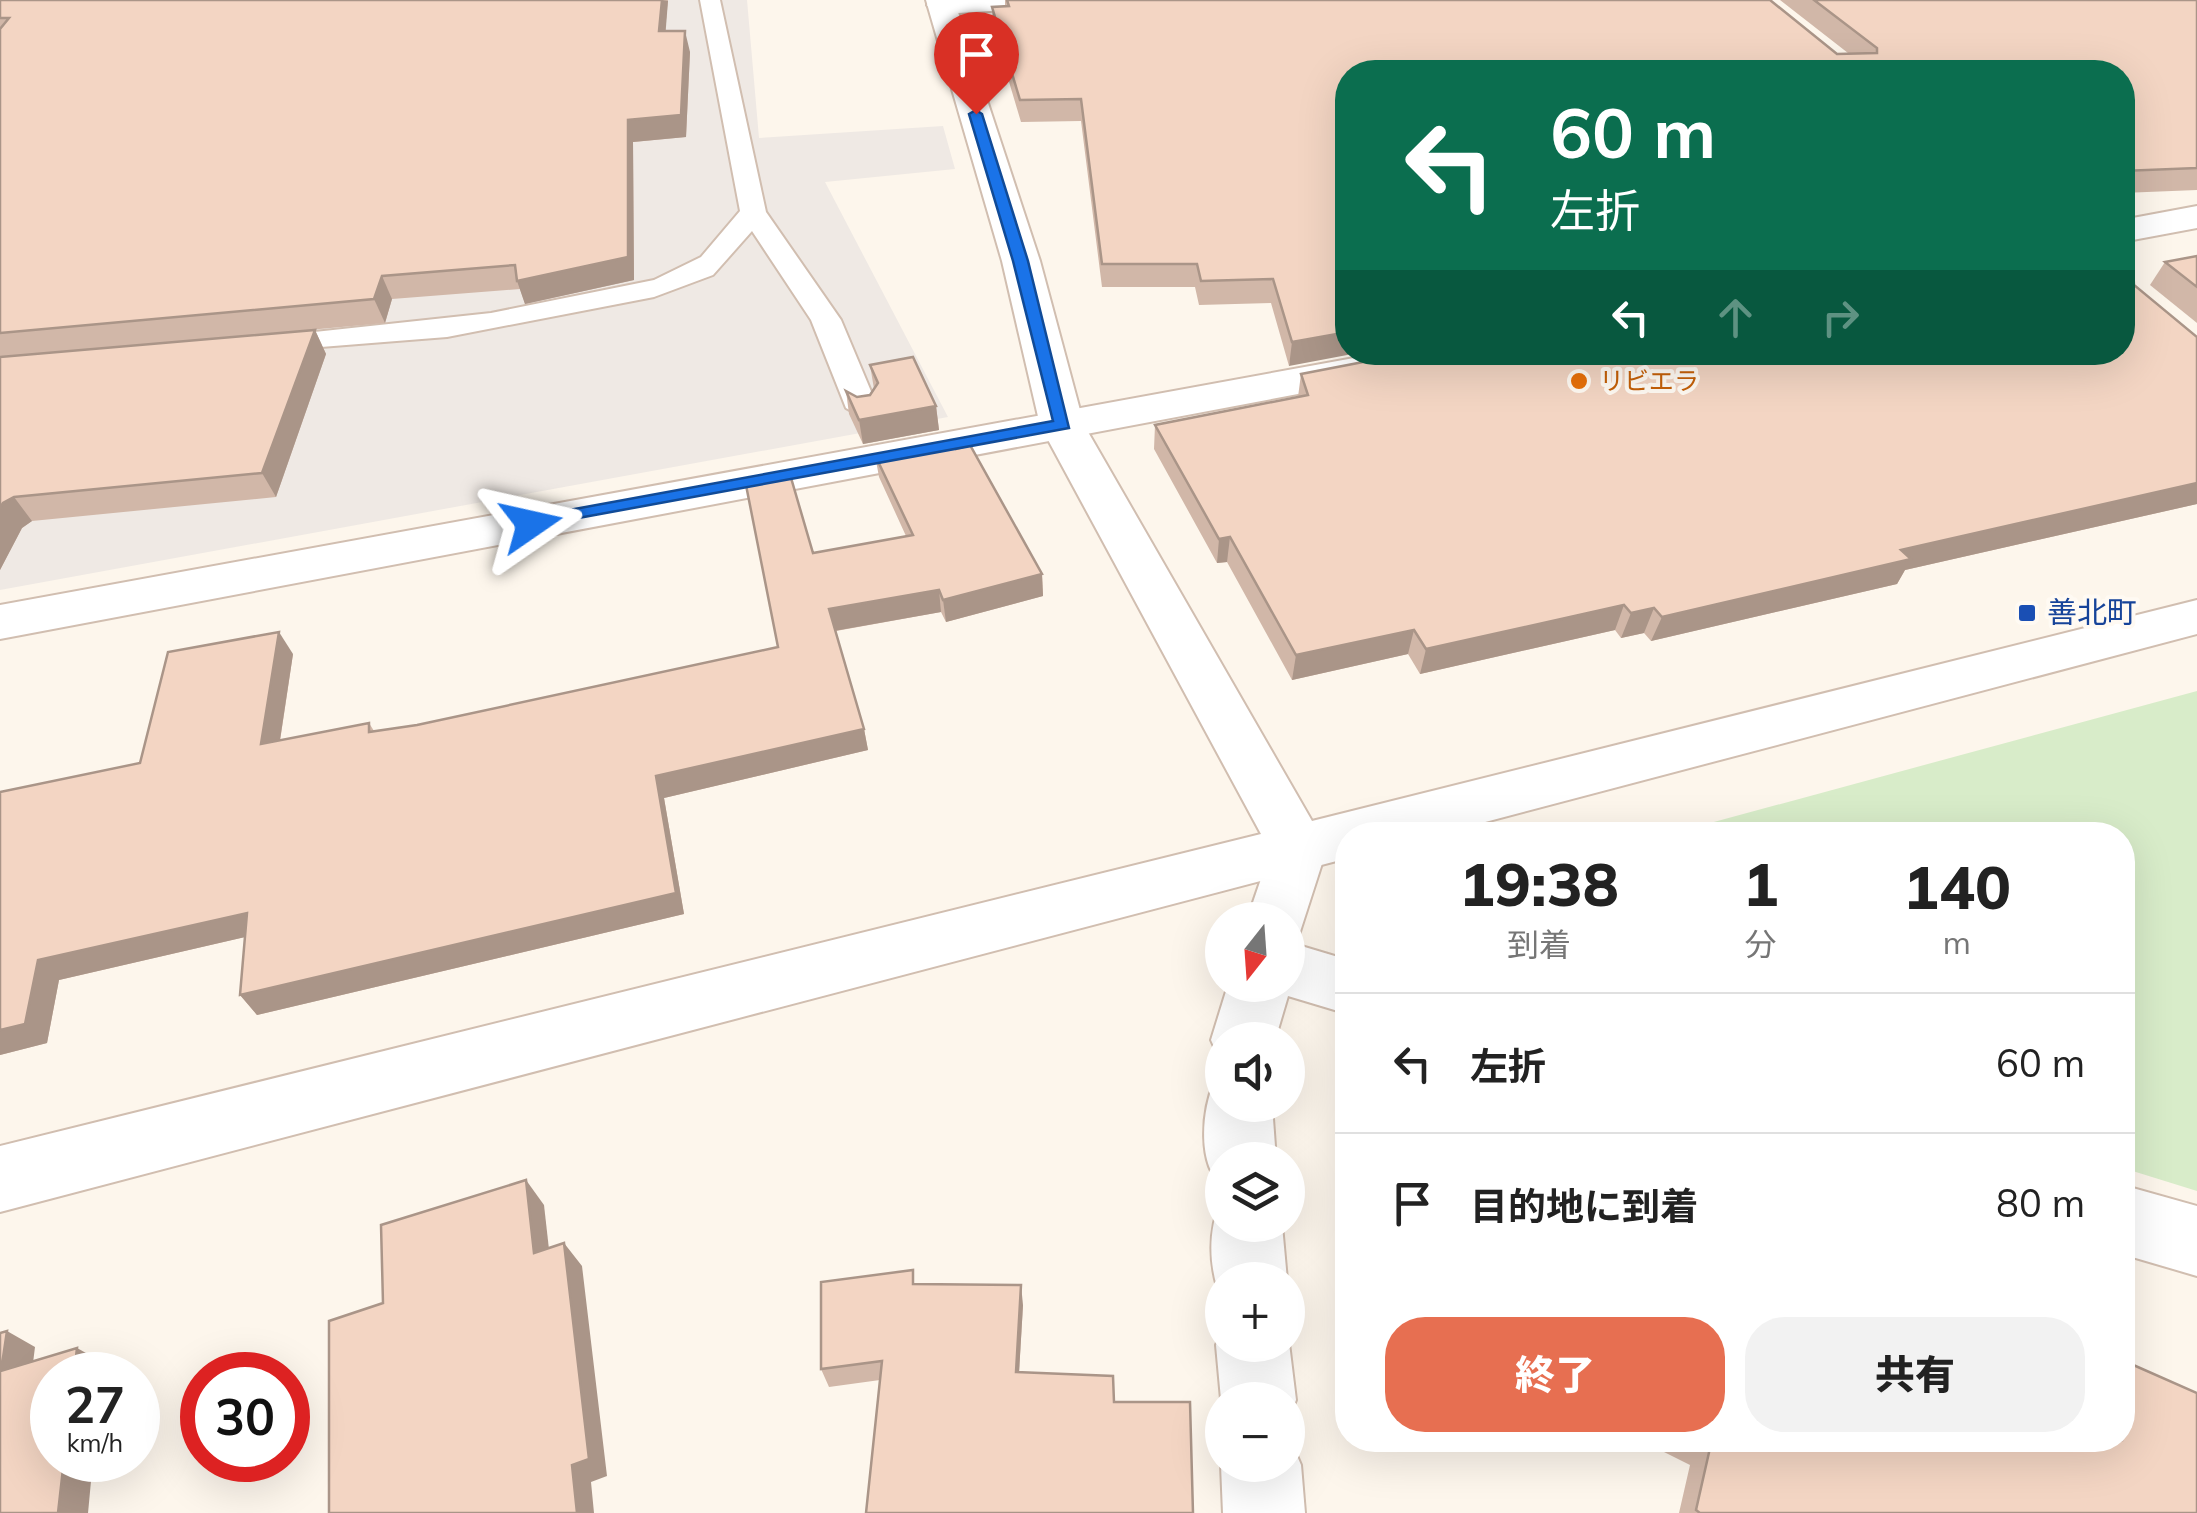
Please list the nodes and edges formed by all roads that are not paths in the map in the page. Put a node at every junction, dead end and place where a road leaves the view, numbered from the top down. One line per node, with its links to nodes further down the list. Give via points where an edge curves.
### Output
1 (710, 0): 4 (lane)
2 (1020, 0): 3 (street)
3 (941, 2): 10 (street)
4 (752, 212): 7 (lane, via 720,254 677,282 548,314); 9 (lane, via 826,320)
5 (2197, 217): 6 (street)
6 (2135, 229)
7 (234, 350)
8 (1386, 365): 10 (street)
9 (862, 408)
10 (1062, 424): 12 (street); 14 (street)
11 (2197, 617): 13 (street)
12 (0, 622)
13 (1402, 822)
14 (1332, 840): 15 (street); 18 (street)
15 (1290, 902)
16 (1305, 974): 17 (street)
17 (1335, 983)
18 (0, 1179)
19 (2135, 1223): 20 (street)
20 (2197, 1242)
21 (1262, 1482): 22 (street)
22 (1264, 1513)

